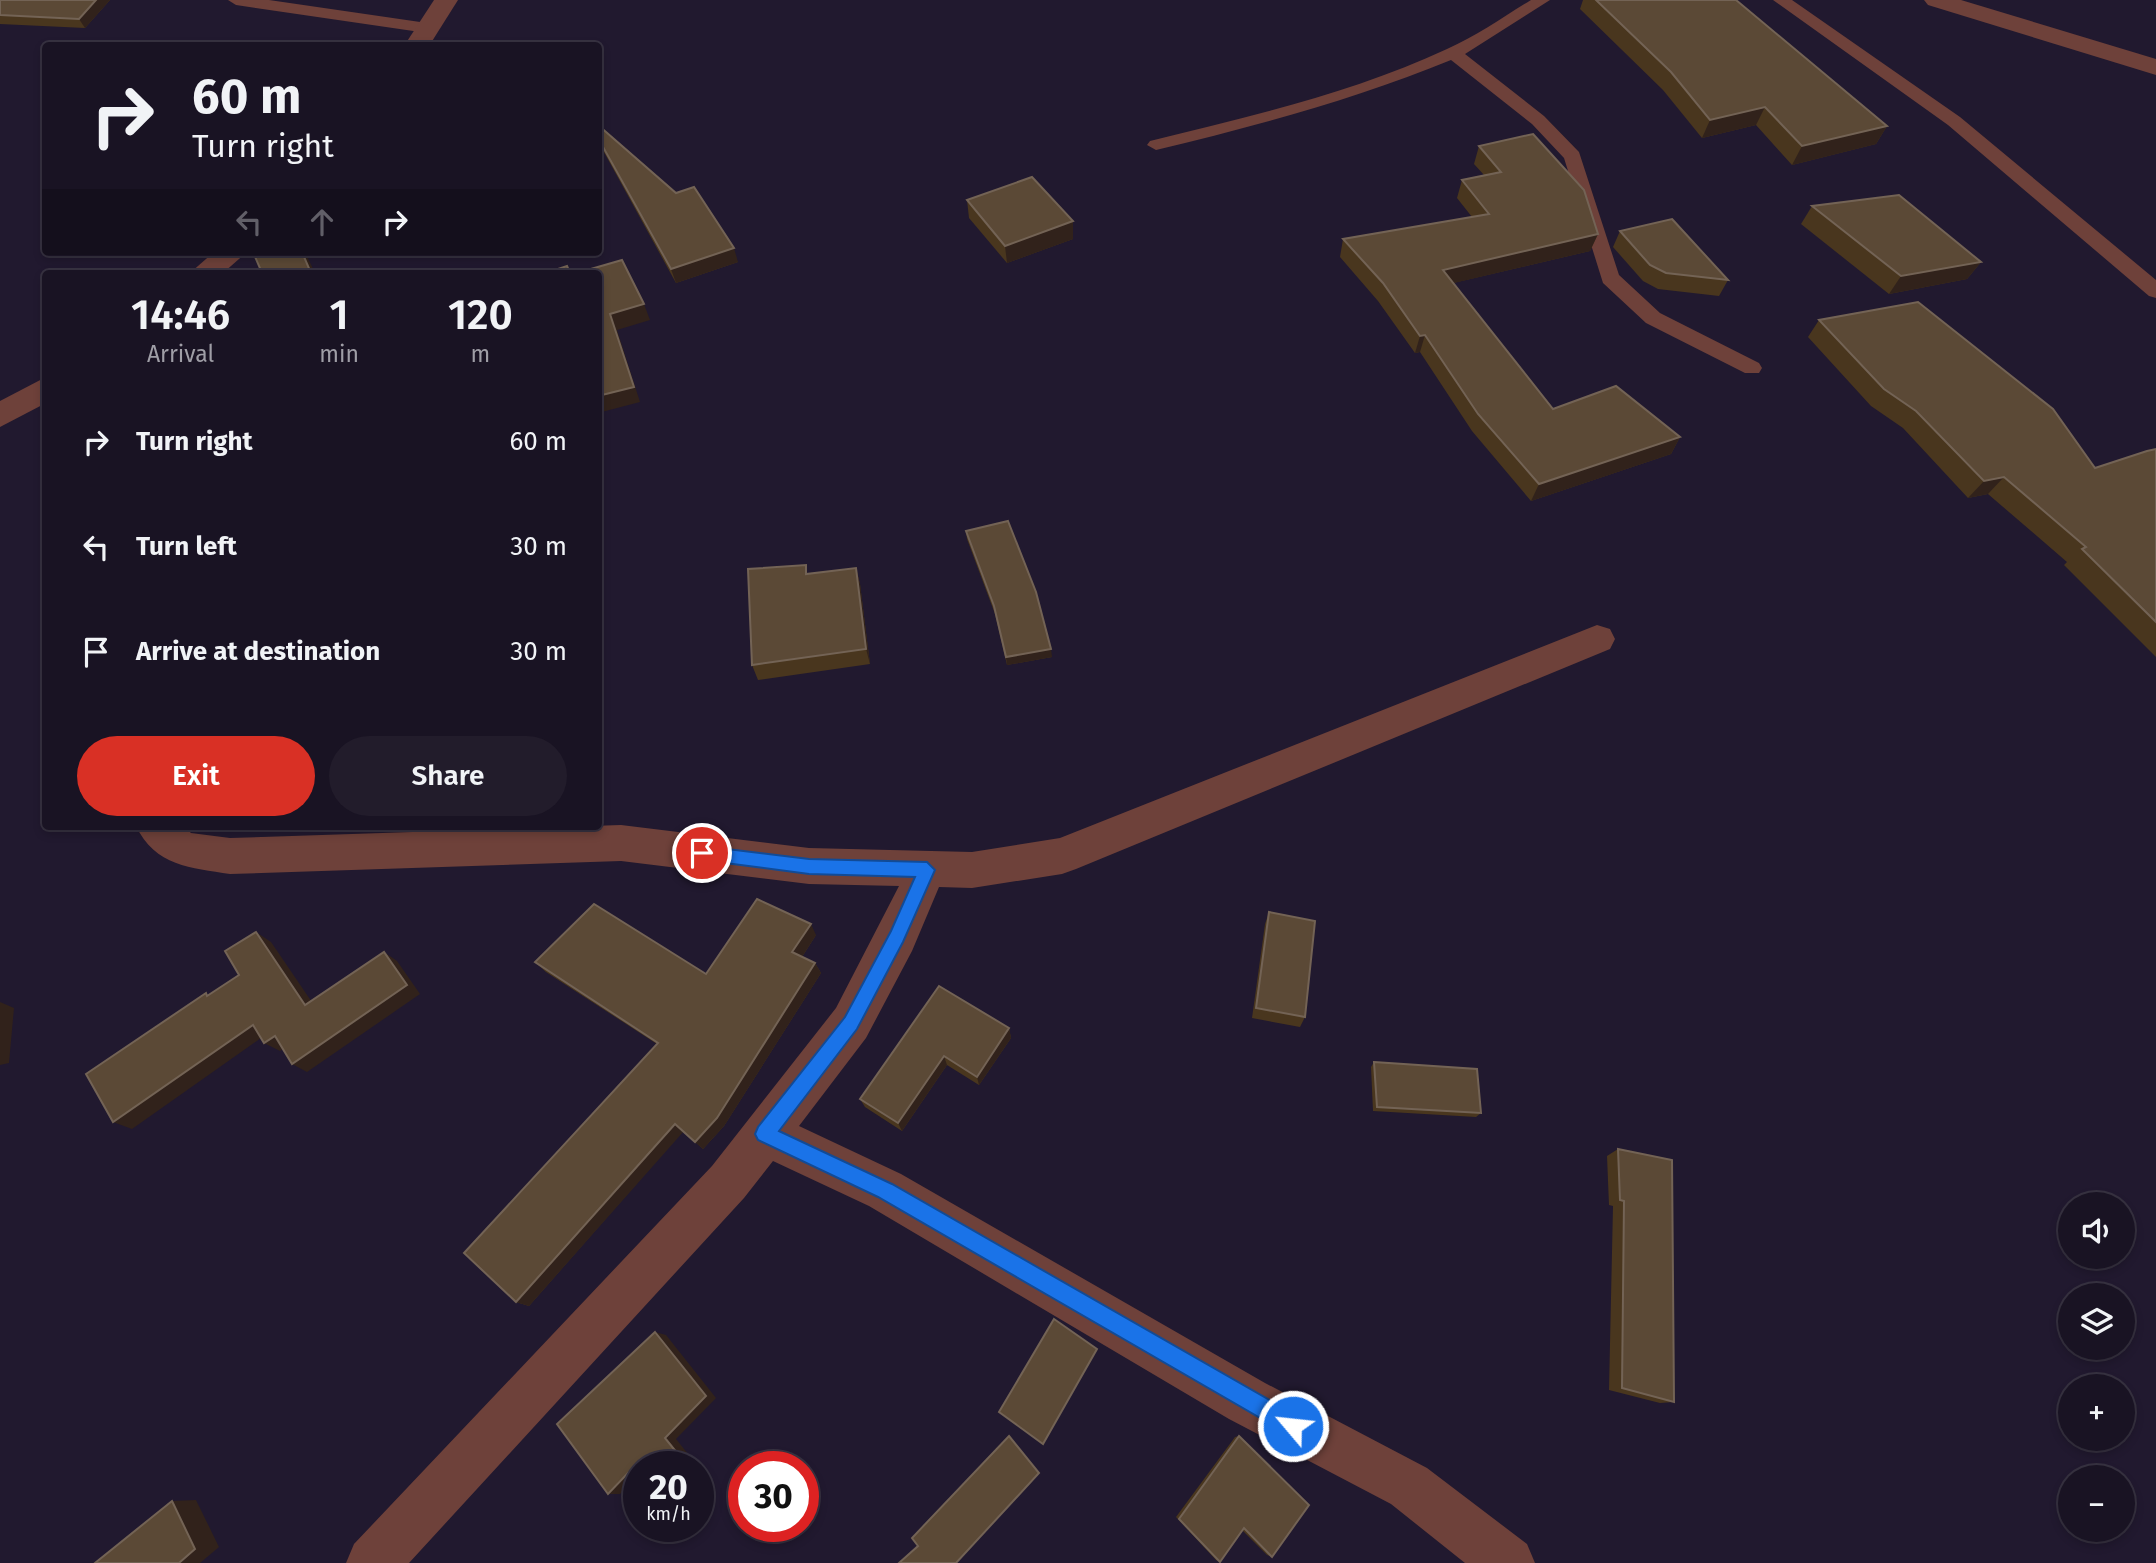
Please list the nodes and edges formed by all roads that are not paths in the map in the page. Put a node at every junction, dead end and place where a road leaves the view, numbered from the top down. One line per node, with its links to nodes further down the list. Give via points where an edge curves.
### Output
1 (236, 0): 6 (lane)
2 (446, 0): 6 (street)
3 (1542, 0): 7 (lane)
4 (1782, 0): 12 (lane, via 1954,121)
5 (1936, 0): 8 (street)
6 (421, 37)
7 (1453, 53): 9 (lane, via 1278,114); 13 (lane, via 1538,120 1573,156 1610,278 1653,318)
8 (2156, 67)
9 (1156, 145)
10 (227, 256): 11 (street)
11 (208, 270)
12 (2156, 291)
13 (1752, 368)
14 (42, 390): 15 (street)
15 (0, 416)
16 (1597, 639): 18 (street, via 1062,856 972,870)
17 (160, 830): 18 (street, via 181,849 230,856 621,843 809,866)
18 (927, 870): 19 (street, via 851,1023)
19 (765, 1134): 20 (street, via 728,1182); 21 (street, via 885,1190 1247,1401 1409,1486)
20 (373, 1563)
21 (1508, 1563)

